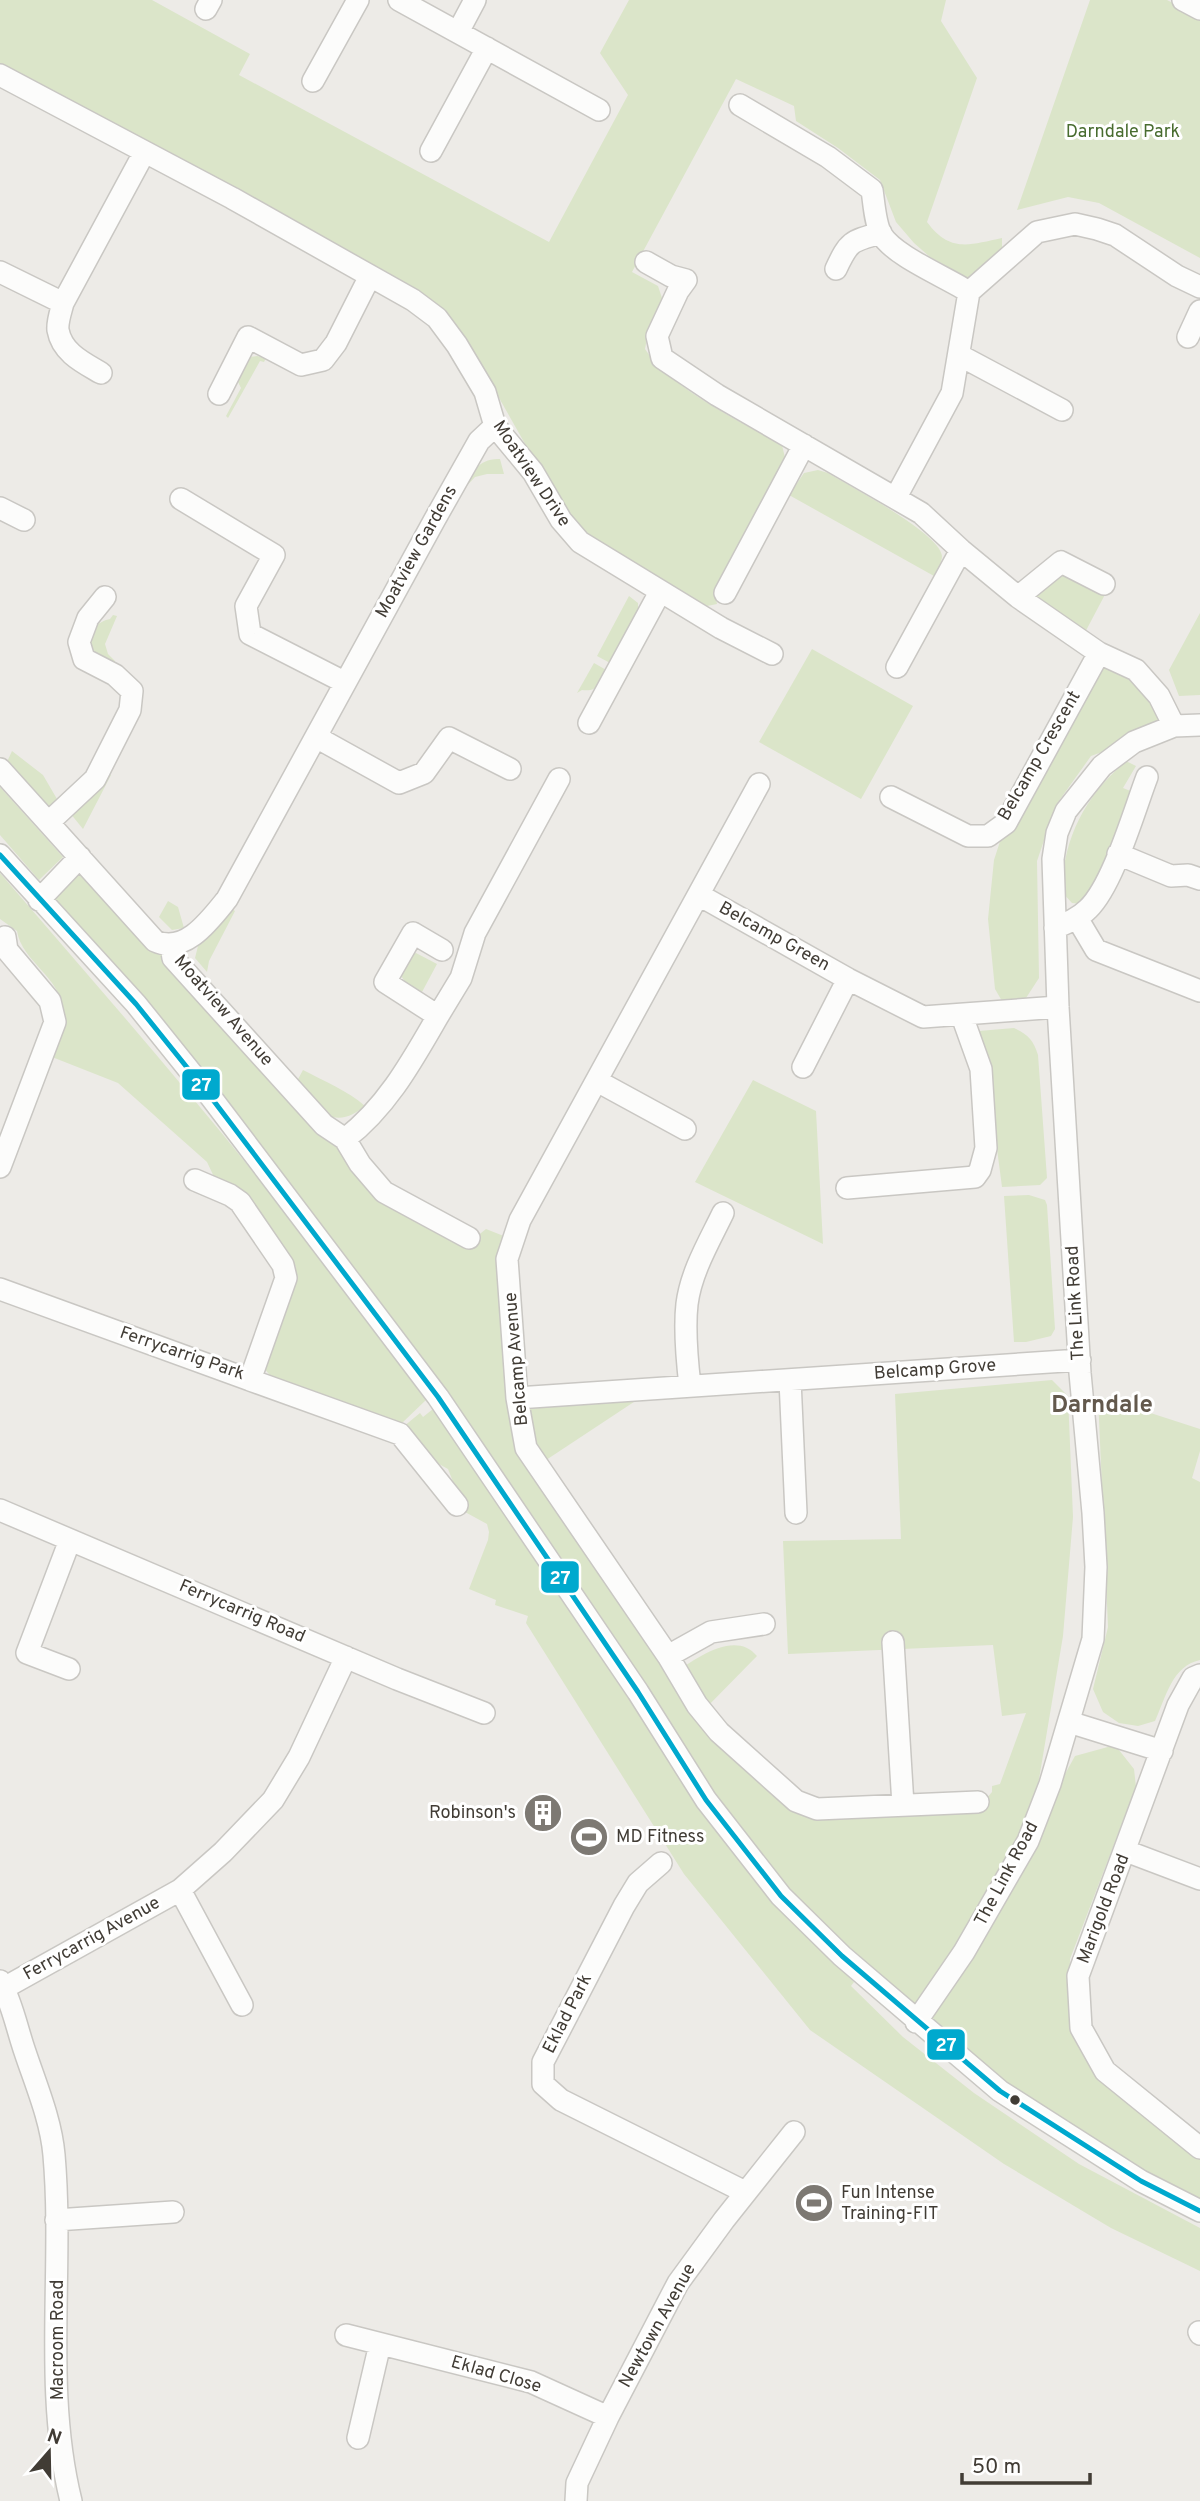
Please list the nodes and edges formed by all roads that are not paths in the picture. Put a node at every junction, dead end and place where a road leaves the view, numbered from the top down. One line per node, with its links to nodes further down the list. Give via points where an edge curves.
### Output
1 (358, 0): 9 (street)
2 (399, 0): 6 (street)
3 (475, 0): 6 (street)
4 (1183, 0): 5 (street)
5 (1200, 9)
6 (458, 32): 7 (street)
7 (487, 48): 11 (street); 12 (street)
8 (0, 75): 13 (street, Moatview Drive)
9 (313, 81)
10 (740, 105): 14 (street, via 828,157 872,190)
11 (599, 110)
12 (431, 151)
13 (144, 153): 18 (street, Moatview Drive); 21 (street)
14 (881, 233): 16 (street, via 846,247); 20 (street, via 902,255)
15 (646, 262): 29 (street, via 686,280 657,337 662,358)
16 (836, 269)
17 (0, 272): 21 (street)
18 (370, 276): 26 (street, via 323,360 301,365 248,338); 28 (street, Moatview Drive, via 437,318 485,392)
19 (1200, 288): 20 (street, via 1115,235 1075,224 1037,232)
20 (969, 292): 24 (street)
21 (63, 303): 25 (street, via 57,329 63,344)
22 (1200, 311): 23 (street)
23 (1188, 337)
24 (959, 355): 27 (street); 30 (street, via 952,393)
25 (101, 373)
26 (219, 394)
27 (1062, 410)
28 (495, 426): 36 (street, Moatview Drive, via 580,542); 43 (street, Moatview Gardens, via 479,441)
29 (804, 445): 30 (street); 37 (street)
30 (896, 497): 34 (street)
31 (181, 499): 43 (street, via 274,555 246,606 250,634)
32 (0, 508): 33 (street)
33 (24, 520)
34 (961, 550): 39 (street); 42 (street)
35 (1104, 584): 39 (street, via 1061,562)
36 (660, 592): 41 (street, Moatview Drive); 44 (street)
37 (725, 593)
38 (105, 597): 54 (street, via 88,618 79,642 84,659 115,675 132,691 130,710 95,779)
39 (1018, 597): 40 (street)
40 (1099, 653): 46 (street, via 1136,670 1158,696); 53 (street, Belcamp Crescent, via 1006,823 988,836 968,835)
41 (772, 654)
42 (897, 667)
43 (344, 682): 47 (street, Moatview Gardens)
44 (589, 723)
45 (1200, 725): 46 (street, The Link Road)
46 (1174, 726): 62 (street, The Link Road, via 1134,742 1102,766 1066,811 1053,859)
47 (318, 735): 49 (street, via 399,783 424,774 449,738); 64 (street, Moatview Gardens, via 227,899 207,923)
48 (0, 769): 54 (street, Moatview Avenue)
49 (510, 769)
50 (1147, 776): 55 (street)
51 (559, 779): 69 (street, via 475,933 461,978)
52 (759, 785): 59 (street, Belcamp Avenue)
53 (891, 797)
54 (49, 822): 57 (street, Moatview Avenue)
55 (1118, 854): 58 (street, via 1171,876); 61 (street, via 1105,886)
56 (0, 855): 60 (street)
57 (80, 857): 60 (street); 64 (street, Moatview Avenue, via 155,941)
58 (1200, 879)
59 (699, 895): 66 (street, Belcamp Green); 72 (street, Belcamp Avenue)
60 (39, 900): 107 (street, via 144,1014 210,1096 438,1397 706,1800 781,1896)
61 (1077, 918): 62 (street); 67 (street, via 1096,950)
62 (1055, 928): 68 (street, The Link Road)
63 (5, 937): 75 (street, via 7,950 50,1001 55,1022)
64 (171, 946): 74 (street, Moatview Avenue, via 178,964 324,1125)
65 (442, 950): 69 (street, via 413,933 385,982)
66 (848, 979): 70 (street, Belcamp Green, via 923,1017); 71 (street, Belcamp Green)
67 (1200, 991)
68 (1058, 1007): 70 (street, Belcamp Green); 81 (street, The Link Road)
69 (439, 1016): 74 (street, via 391,1093)
70 (962, 1016): 77 (street, via 981,1069 986,1148 980,1170 975,1177)
71 (803, 1067)
72 (597, 1081): 73 (street); 85 (street, Belcamp Avenue, via 520,1220 507,1259)
73 (685, 1129)
74 (345, 1139): 79 (street, Moatview Avenue, via 384,1192)
75 (0, 1167)
76 (195, 1180): 82 (street, Ferrycarrig Park, via 240,1202 283,1265 286,1278)
77 (847, 1188)
78 (723, 1213): 84 (street, via 698,1264 687,1304)
79 (469, 1238)
80 (0, 1289): 82 (street, Ferrycarrig Park)
81 (1080, 1360): 83 (street, Belcamp Grove); 97 (street, The Link Road, via 1096,1567 1093,1639)
82 (250, 1380): 86 (street, via 400,1434)
83 (790, 1380): 84 (street, Belcamp Grove); 88 (street)
84 (690, 1386): 85 (street, Belcamp Grove)
85 (517, 1398): 92 (street, Belcamp Avenue, via 526,1448)
86 (457, 1504)
87 (0, 1510): 89 (street, Ferrycarrig Road)
88 (796, 1513)
89 (70, 1540): 93 (street, Ferrycarrig Road); 94 (street, via 27,1653)
90 (764, 1625): 92 (street, via 711,1632)
91 (893, 1642): 100 (street)
92 (668, 1656): 100 (street, Belcamp Avenue, via 719,1732 796,1801 817,1809)
93 (346, 1657): 96 (street, Ferrycarrig Road); 104 (street, Ferrycarrig Avenue, via 299,1757 273,1800)
94 (69, 1669)
95 (1200, 1675): 98 (street, Marigold Road, via 1193,1678 1178,1705)
96 (484, 1713)
97 (1069, 1722): 98 (street); 107 (street, The Link Road, via 1028,1841 964,1952)
98 (1162, 1751): 101 (street, Marigold Road)
99 (978, 1802): 100 (street, Belcamp Avenue)
100 (903, 1805)
101 (1126, 1851): 103 (street); 109 (street, Marigold Road, via 1079,1976 1081,2028 1105,2071)
102 (661, 1863): 110 (street, Eklad Park, via 638,1883 624,1906 543,2062 543,2084 561,2099)
103 (1200, 1880)
104 (180, 1890): 105 (street, Ferrycarrig Avenue); 106 (street, Ferrycarrig Avenue)
105 (2, 1985): 113 (street, Macroom Road, via 54,2152)
106 (242, 2005)
107 (916, 2022): 111 (street, via 1000,2091 1141,2181)
108 (794, 2132): 110 (street, Newtown Avenue)
109 (1200, 2148)
110 (745, 2192): 116 (street, Newtown Avenue, via 678,2283)
111 (1200, 2211)
112 (173, 2212): 113 (street)
113 (56, 2220): 118 (street, Macroom Road, via 57,2404)
114 (346, 2335): 115 (street, Eklad Close)
115 (380, 2344): 116 (street, Eklad Close, via 531,2382); 117 (street)
116 (608, 2417): 119 (street, Newtown Avenue, via 577,2483)
117 (358, 2438)
118 (71, 2501)
119 (576, 2501)

